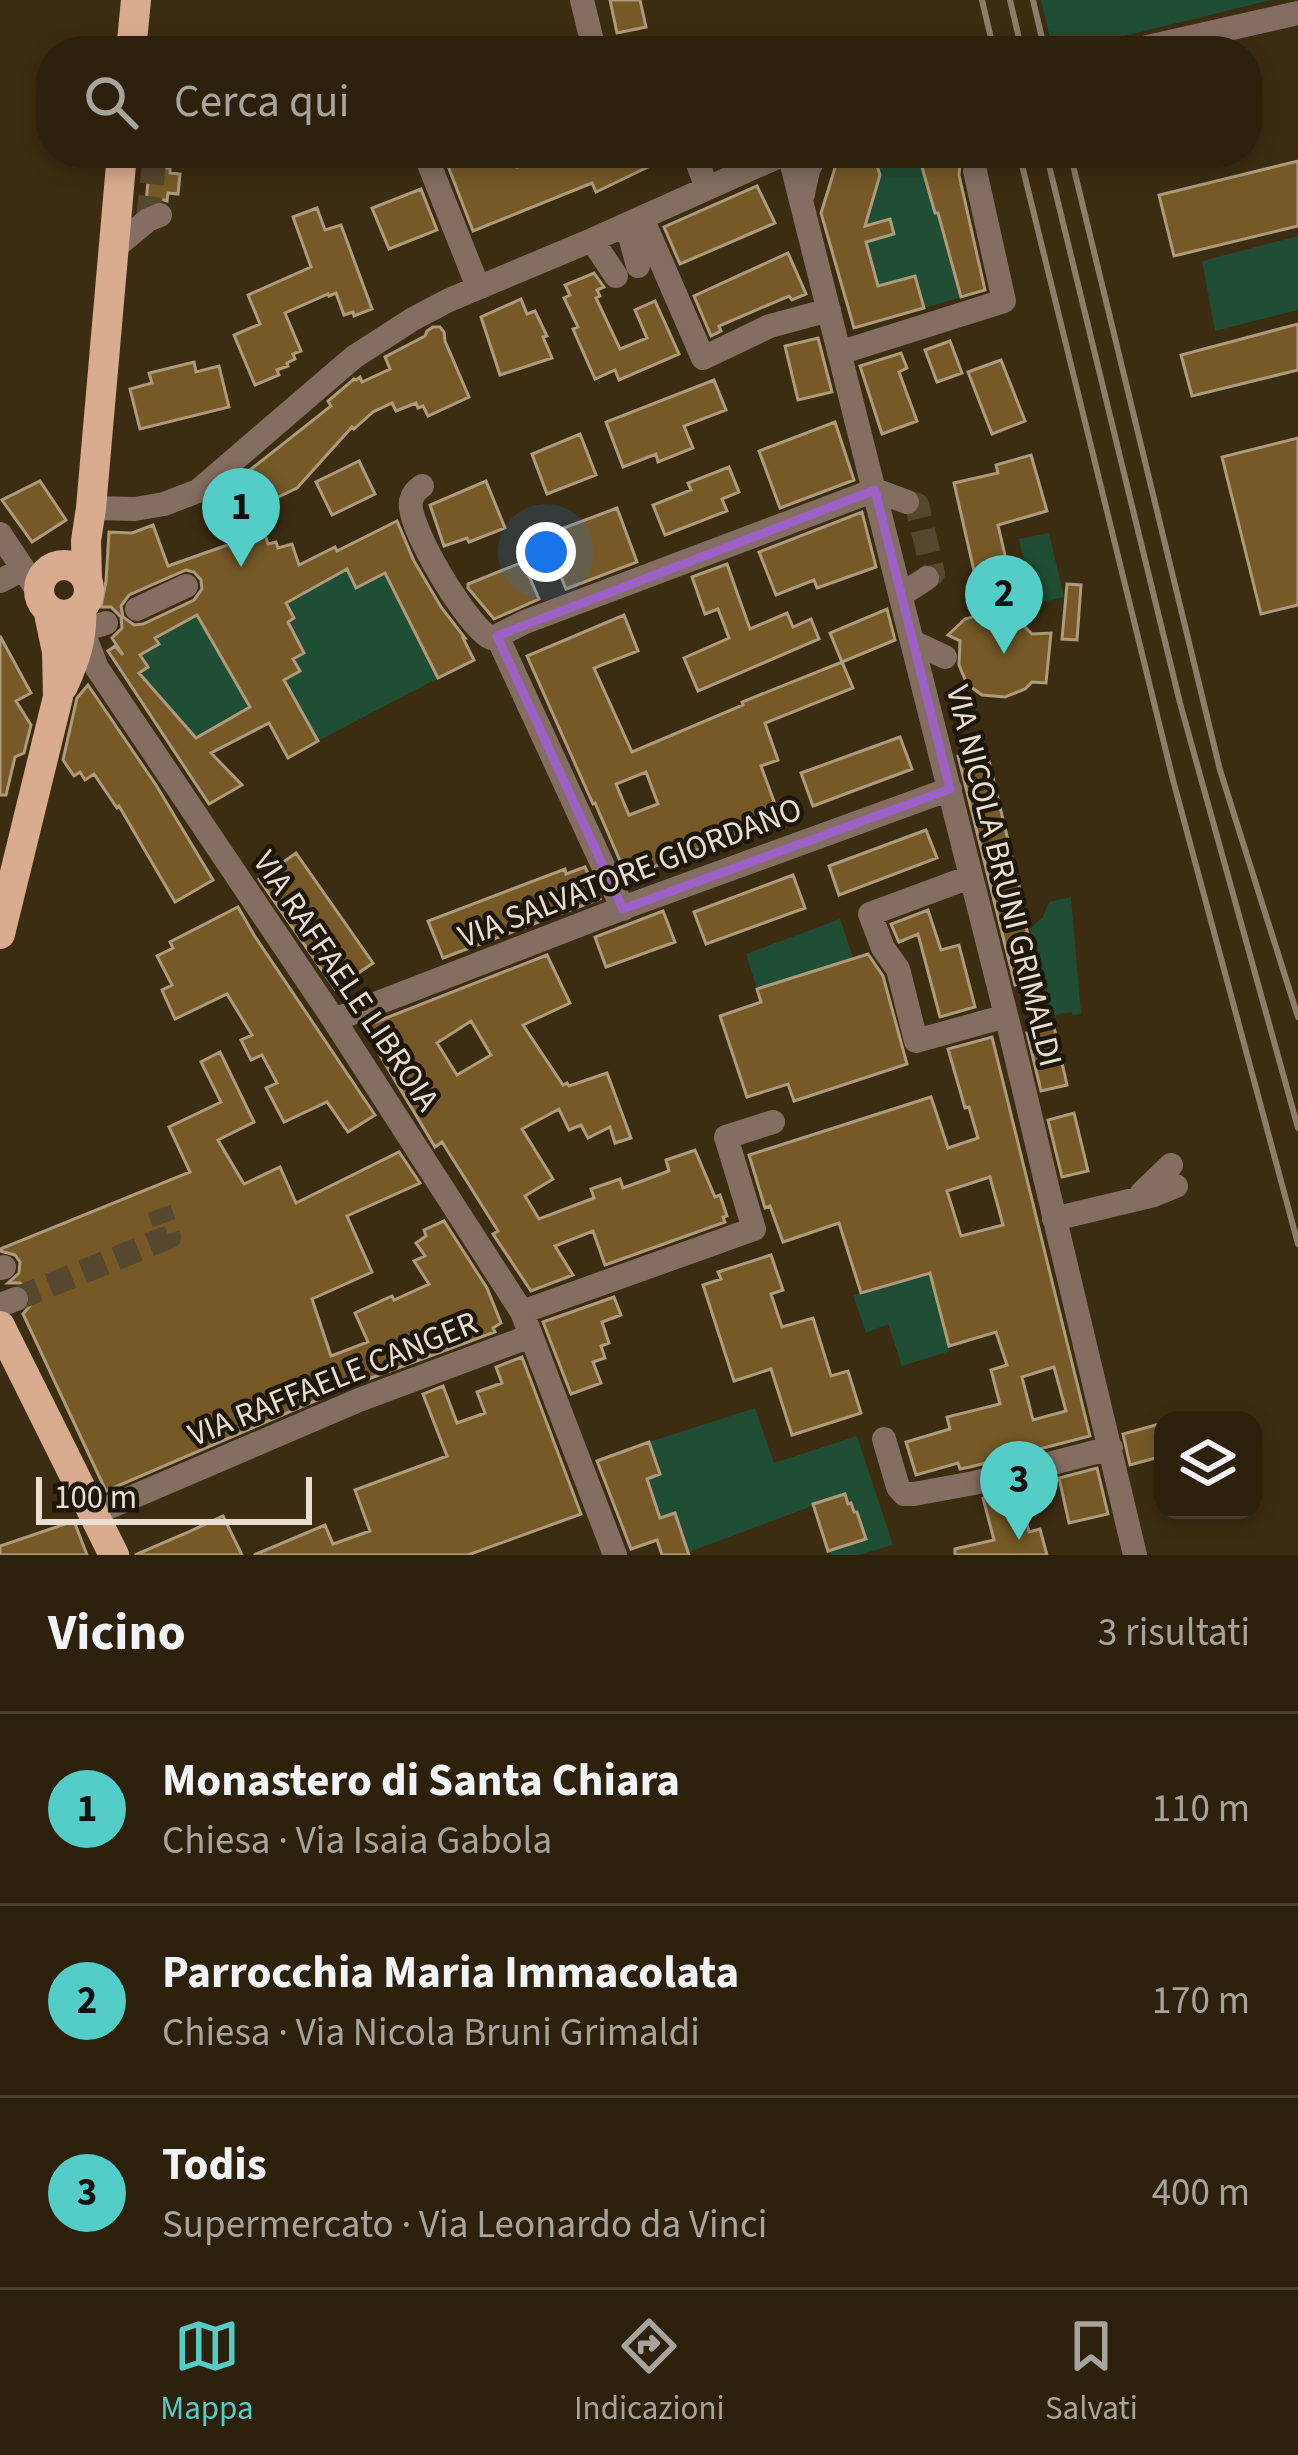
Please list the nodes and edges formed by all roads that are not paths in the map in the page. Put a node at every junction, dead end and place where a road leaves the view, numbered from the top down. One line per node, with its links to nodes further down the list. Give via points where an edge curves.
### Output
1 (136, 0): 4 (main road)
2 (582, 0): 5 (street)
3 (1298, 13): 6 (street)
4 (132, 36)
5 (590, 36)
6 (1196, 36)
7 (121, 168): 19 (main road)
8 (432, 168): 20 (street)
9 (700, 168): 14 (street)
10 (753, 168): 14 (street)
11 (792, 168): 15 (street, VIA NICOLA BRUNI GRIMALDI)
12 (811, 168): 15 (street, VIA NICOLA BRUNI GRIMALDI)
13 (975, 171): 22 (street, via 1004,301)
14 (707, 188): 17 (street)
15 (804, 214): 21 (street, VIA NICOLA BRUNI GRIMALDI)
16 (160, 215): 19 (street)
17 (635, 221): 18 (street); 18 (street, via 627,271); 21 (street, via 703,358 770,326)
18 (592, 240): 20 (street)
19 (113, 249): 26 (main road)
20 (478, 287): 26 (street, via 354,357 198,490 135,509)
21 (829, 310): 22 (street, VIA NICOLA BRUNI GRIMALDI)
22 (839, 353): 24 (street, VIA NICOLA BRUNI GRIMALDI)
23 (422, 486): 36 (street, via 410,503 412,519 458,602 483,635)
24 (875, 490): 25 (street); 33 (street, VIA NICOLA BRUNI GRIMALDI); 36 (street)
25 (907, 502)
26 (92, 508): 28 (main road)
27 (0, 534): 31 (street)
28 (86, 541): 31 (main road); 35 (main road)
29 (927, 578): 33 (street)
30 (0, 581): 31 (street)
31 (42, 582): 35 (main road); 35 (main road, via 76,568)
32 (186, 586): 34 (street)
33 (901, 595): 37 (street, VIA NICOLA BRUNI GRIMALDI)
34 (137, 609)
35 (84, 632): 42 (main road, via 58,697); 44 (street, VIA RAFFAELE LIBROIA)
36 (497, 636): 41 (street)
37 (914, 642): 38 (street); 39 (street, VIA NICOLA BRUNI GRIMALDI)
38 (945, 657)
39 (950, 789): 40 (street, VIA NICOLA BRUNI GRIMALDI); 41 (street, VIA SALVATORE GIORDANO)
40 (970, 877): 43 (street, VIA NICOLA BRUNI GRIMALDI); 43 (street, via 870,914 898,969 916,1041)
41 (622, 909): 44 (street, VIA SALVATORE GIORDANO)
42 (0, 934)
43 (1006, 1016): 47 (street, VIA NICOLA BRUNI GRIMALDI)
44 (334, 1020): 49 (street, VIA RAFFAELE LIBROIA)
45 (773, 1122): 49 (street, VIA RAFFAELE CANGER, via 727,1137 754,1229)
46 (1174, 1176): 47 (street, via 1136,1199)
47 (1054, 1219): 52 (street, VIA NICOLA BRUNI GRIMALDI)
48 (5, 1310): 50 (main road)
49 (526, 1324): 53 (street, VIA RAFFAELE CANGER); 56 (street, VIA RAFFAELE LIBROIA)
50 (7, 1360): 53 (main road)
51 (884, 1439): 52 (street, via 904,1494)
52 (1111, 1448): 54 (street, VIA NICOLA BRUNI GRIMALDI)
53 (93, 1514): 55 (main road)
54 (1128, 1548)
55 (114, 1555)
56 (615, 1555)

